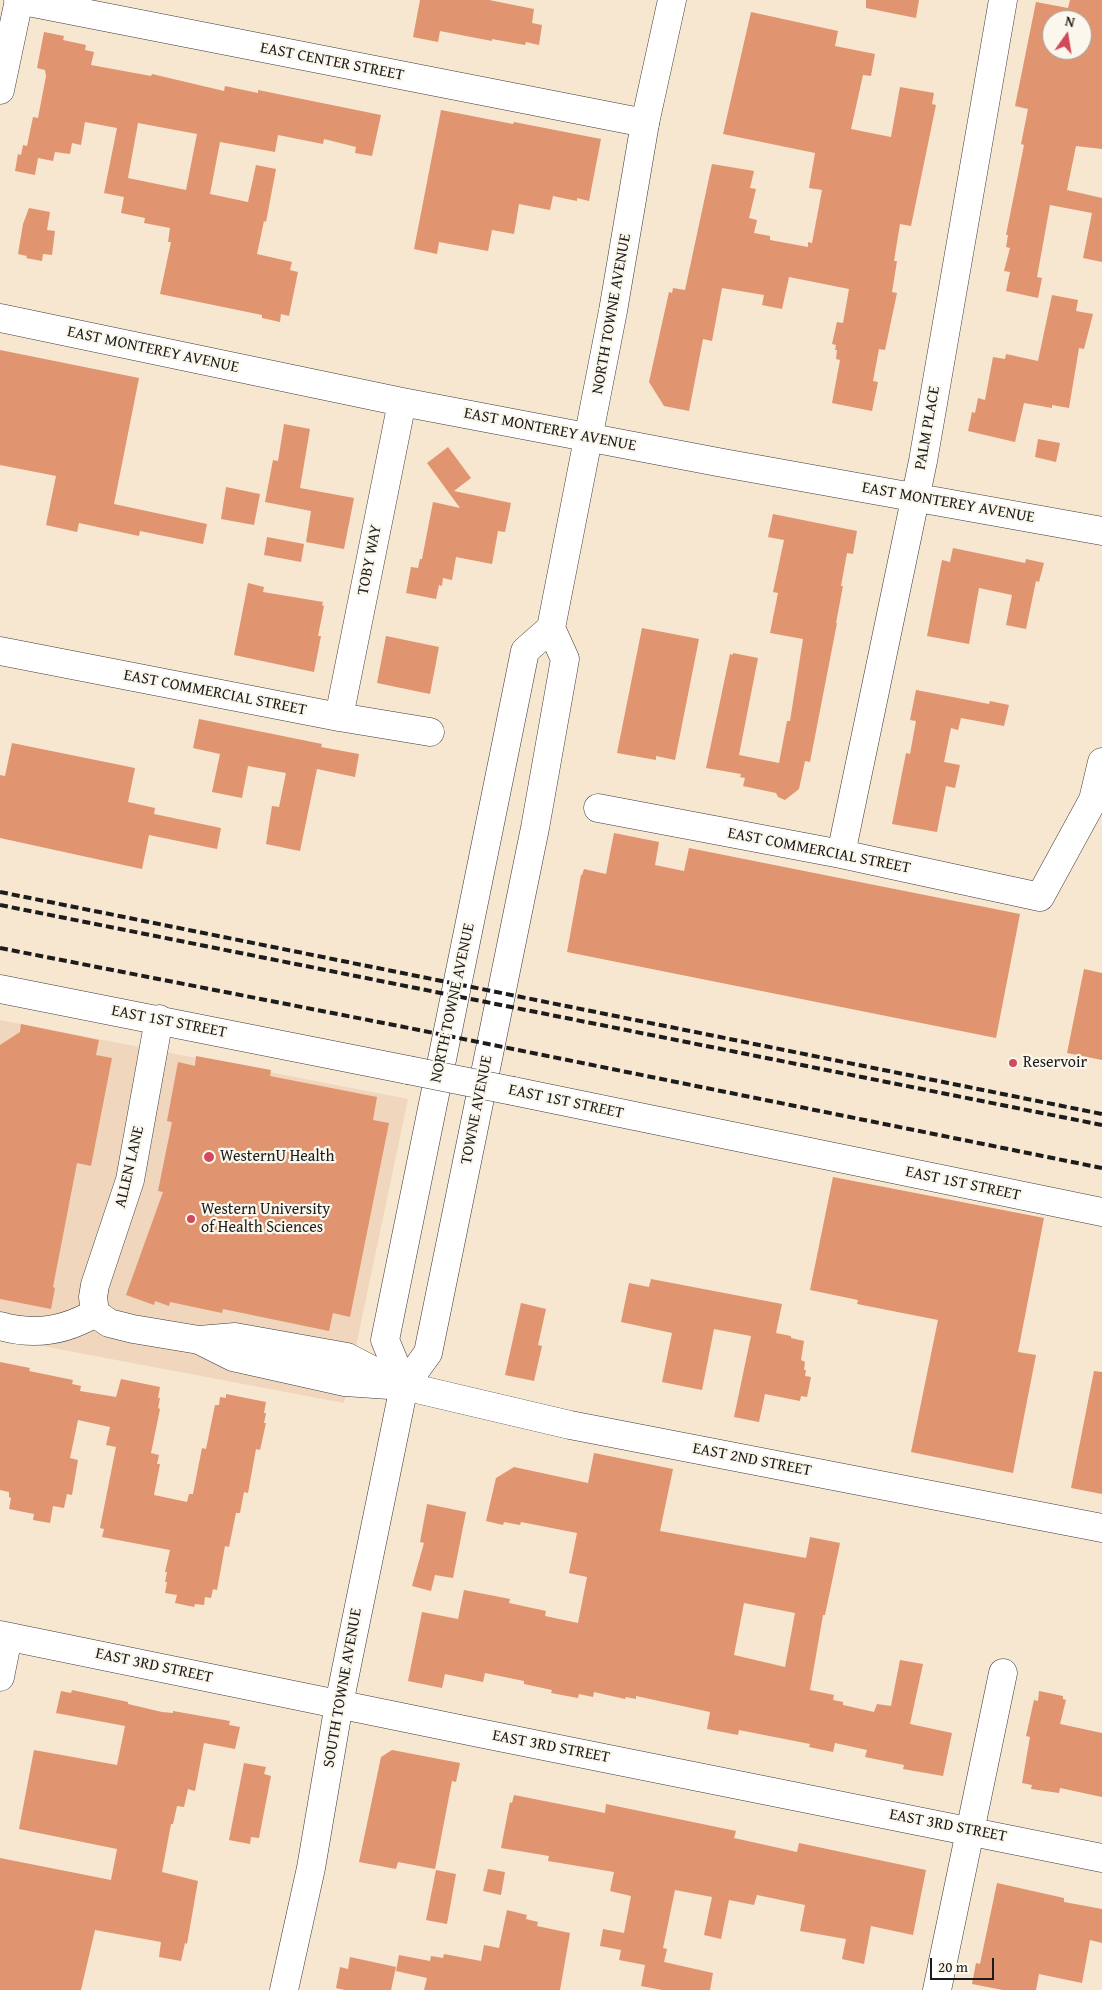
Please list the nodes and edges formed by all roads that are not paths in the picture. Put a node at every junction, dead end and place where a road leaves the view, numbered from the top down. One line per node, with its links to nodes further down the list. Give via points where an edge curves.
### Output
1 (19, 0): 4 (street); 5 (street, EAST CENTER STREET)
2 (672, 0): 5 (street, NORTH TOWNE AVENUE)
3 (1003, 0): 9 (street, PALM PLACE)
4 (0, 90)
5 (645, 123): 8 (street, NORTH TOWNE AVENUE)
6 (0, 318): 7 (street, EAST MONTEREY AVENUE)
7 (402, 402): 8 (street, EAST MONTEREY AVENUE); 13 (street, TOBY WAY)
8 (588, 438): 9 (street, EAST MONTEREY AVENUE); 11 (street, NORTH TOWNE AVENUE)
9 (916, 496): 10 (street, EAST MONTEREY AVENUE); 17 (street, PALM PLACE)
10 (1102, 531)
11 (551, 628): 23 (street, TOWNE AVENUE, via 565,659 535,828 428,1354); 23 (street, NORTH TOWNE AVENUE, via 526,651 385,1340)
12 (0, 651): 13 (street, EAST COMMERCIAL STREET)
13 (339, 717): 14 (street, EAST COMMERCIAL STREET)
14 (430, 732)
15 (1102, 762): 17 (street, EAST COMMERCIAL STREET, via 1093,800 1040,897)
16 (598, 808): 17 (street, EAST COMMERCIAL STREET)
17 (841, 854)
18 (0, 989): 19 (street, EAST 1ST STREET)
19 (159, 1019): 20 (street, EAST 1ST STREET, bridge); 21 (street, ALLEN LANE, via 130,1180 95,1285)
20 (1102, 1212)
21 (95, 1313): 22 (street, via 76,1324 47,1331); 23 (street, EAST 2ND STREET, via 109,1323 199,1340 233,1357 345,1382)
22 (0, 1326)
23 (404, 1386): 24 (street, EAST 2ND STREET, via 570,1425); 28 (street, SOUTH TOWNE AVENUE)
24 (1102, 1528)
25 (4, 1636): 27 (street); 28 (street, EAST 3RD STREET)
26 (1003, 1673): 29 (street)
27 (0, 1677)
28 (339, 1704): 29 (street, EAST 3RD STREET); 31 (street, SOUTH TOWNE AVENUE, via 311,1868)
29 (970, 1830): 30 (street, EAST 3RD STREET); 32 (street)
30 (1102, 1858)
31 (284, 1990)
32 (937, 1990)

